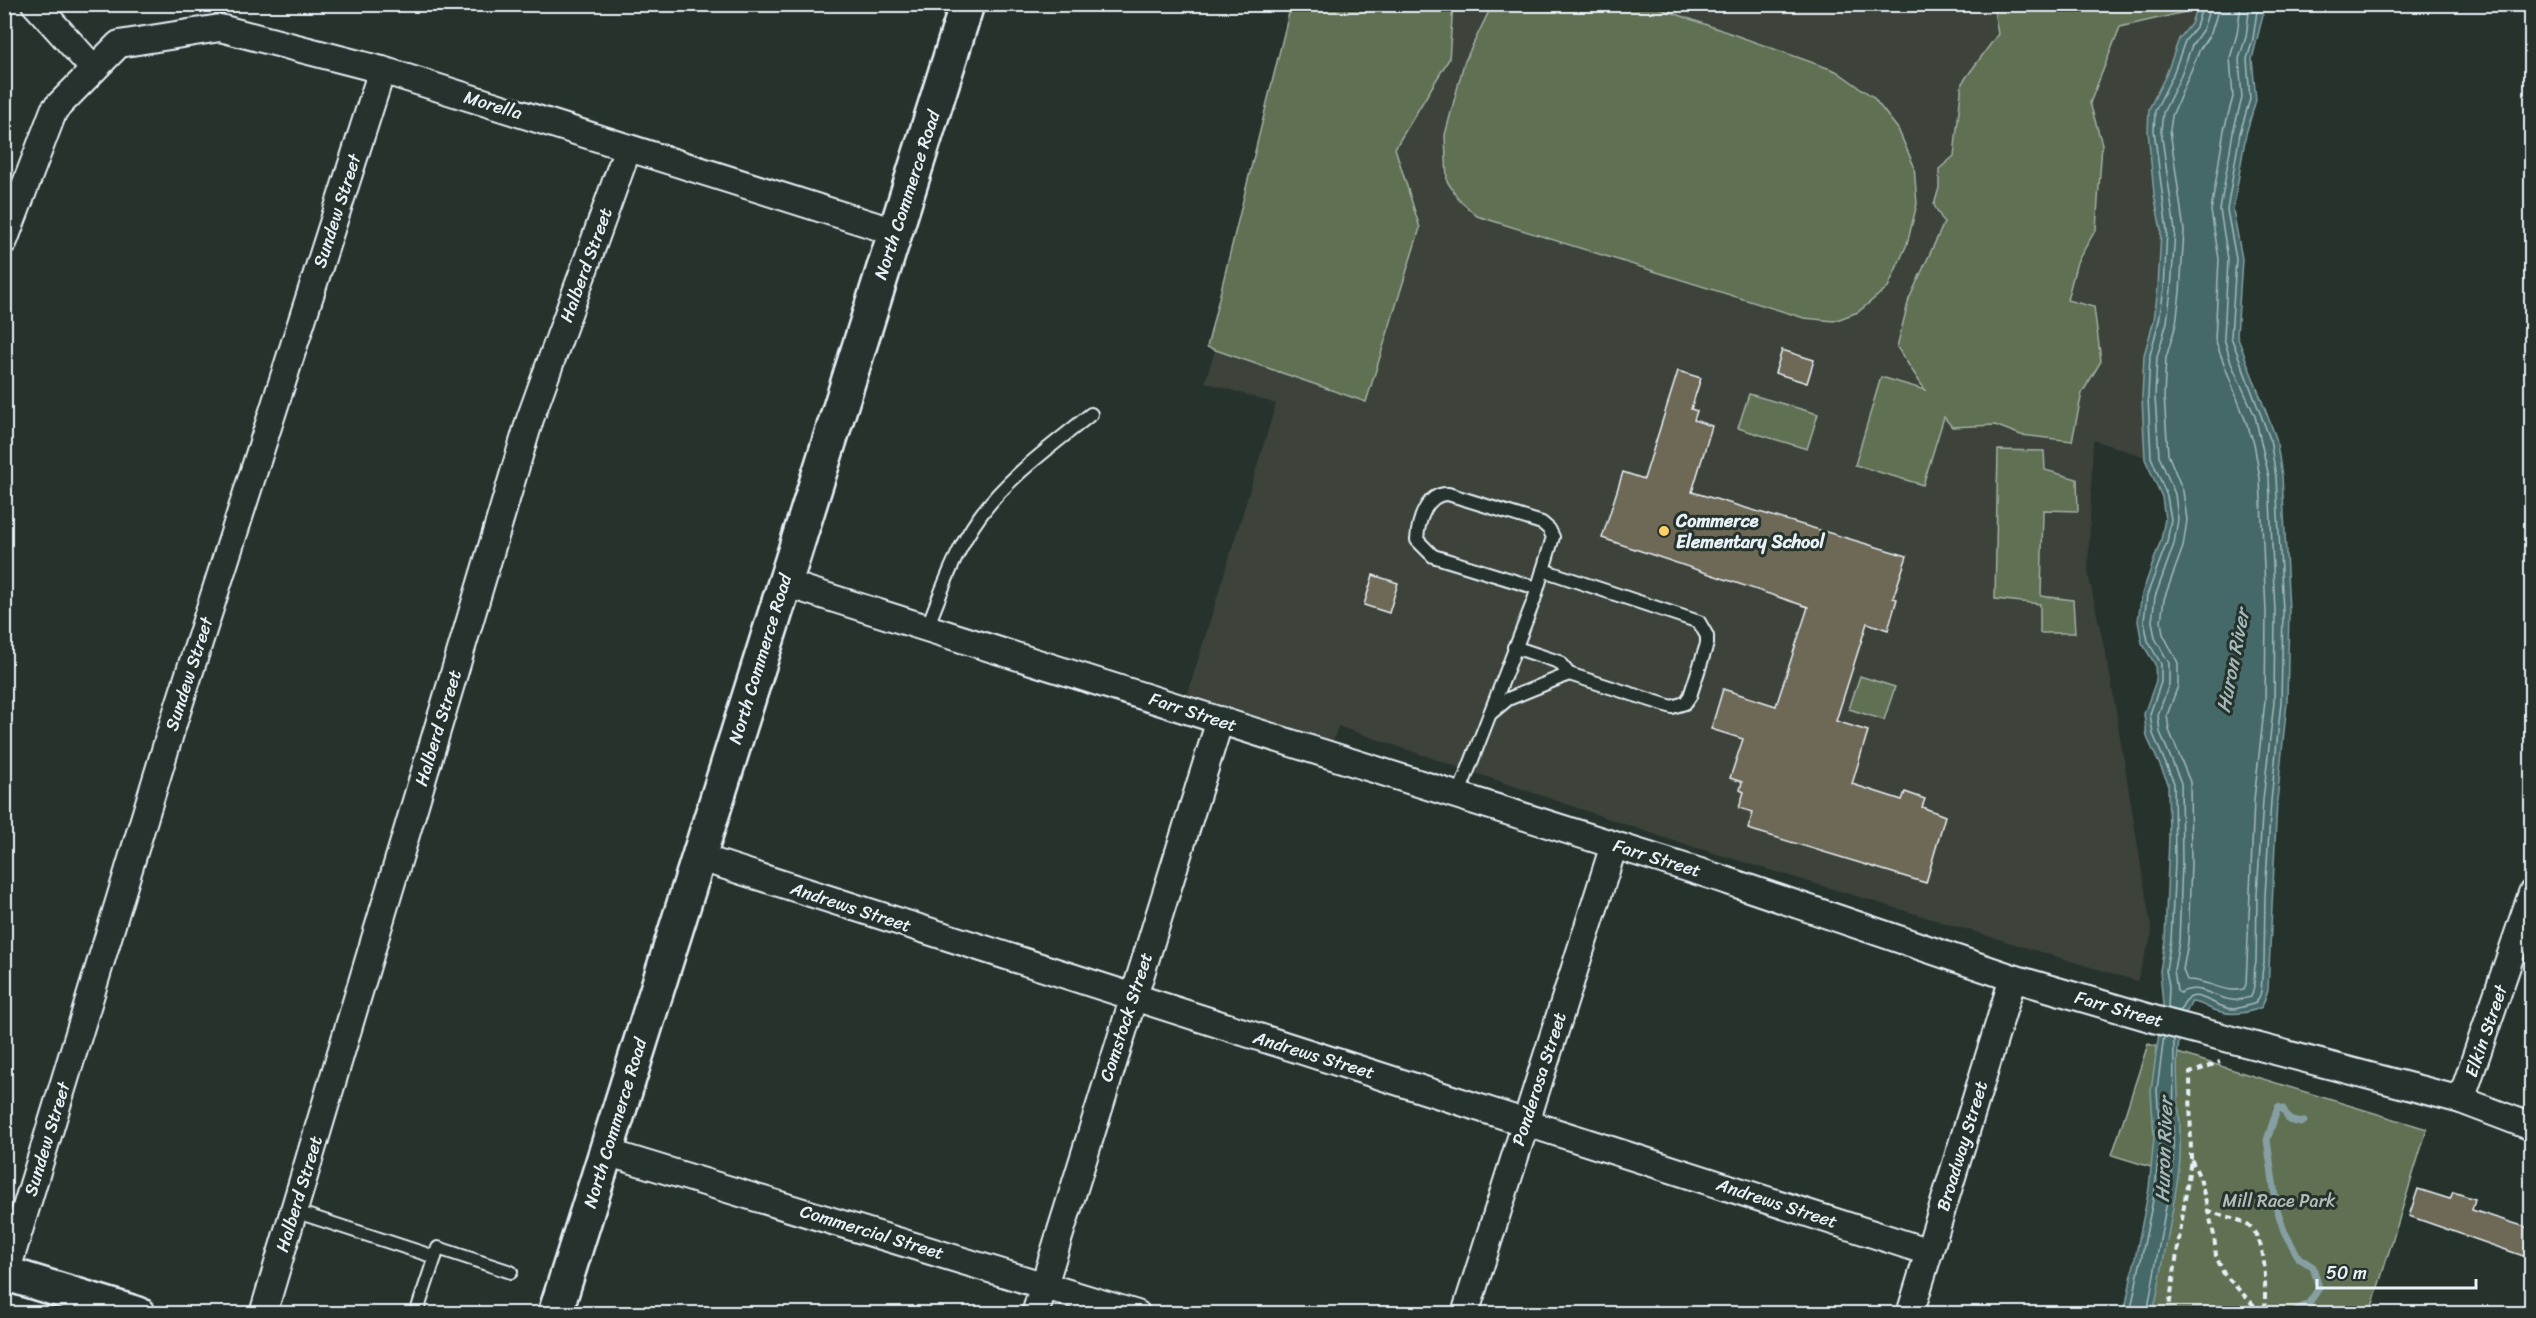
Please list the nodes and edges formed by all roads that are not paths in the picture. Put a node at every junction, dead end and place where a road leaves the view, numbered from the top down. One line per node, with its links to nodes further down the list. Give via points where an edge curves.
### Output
1 (35, 4): 3 (street)
2 (967, 4): 6 (main road, North Commerce Road)
3 (94, 69): 4 (street, Morella, via 119,44 220,28); 7 (street, Morella, via 54,110)
4 (381, 70): 5 (street, Morella); 31 (street, Sundew Street, via 173,724)
5 (628, 148): 6 (street, Morella); 27 (street, Halberd Street, via 530,419)
6 (895, 232): 10 (main road, North Commerce Road)
7 (4, 241)
8 (1091, 414): 12 (lane, via 1022,469 979,517)
9 (1543, 570): 11 (lane); 11 (lane, via 1552,537 1542,523 1448,494 1434,496 1428,502 1418,540 1426,551); 14 (lane, via 1692,618 1707,636 1690,696 1679,706)
10 (784, 584): 12 (street, Farr Street); 19 (main road, North Commerce Road)
11 (1537, 588): 13 (lane)
12 (927, 628): 16 (street, Farr Street)
13 (1514, 647): 14 (lane, via 1559,662); 15 (lane)
14 (1569, 674): 15 (lane, via 1508,699)
15 (1489, 715): 17 (lane)
16 (1220, 720): 17 (street, Farr Street); 22 (street, Comstock Street)
17 (1458, 796): 18 (street, Farr Street)
18 (1614, 845): 21 (street, Farr Street); 24 (street, Ponderosa Street)
19 (698, 857): 22 (street, Andrews Street); 26 (main road, North Commerce Road)
20 (2532, 893): 23 (street, Elkin Street)
21 (2013, 978): 23 (street, Farr Street); 28 (street, Broadway Street)
22 (1132, 999): 24 (street, Andrews Street); 32 (street, Comstock Street)
23 (2462, 1100): 25 (street, Farr Street)
24 (1526, 1121): 28 (street, Andrews Street); 39 (street, Ponderosa Street)
25 (2532, 1127)
26 (606, 1152): 32 (street, Commercial Street); 36 (main road, North Commerce Road)
27 (294, 1211): 29 (lane); 34 (street, Halberd Street)
28 (1929, 1252): 40 (street, Broadway Street)
29 (435, 1257): 30 (lane, via 438,1248); 35 (lane)
30 (511, 1272)
31 (5, 1276): 33 (main road)
32 (1044, 1284): 37 (street, Comstock Street); 38 (street, Commercial Street)
33 (138, 1314)
34 (263, 1314)
35 (416, 1314)
36 (555, 1314)
37 (1035, 1314)
38 (1137, 1314)
39 (1465, 1314)
40 (1910, 1314)

